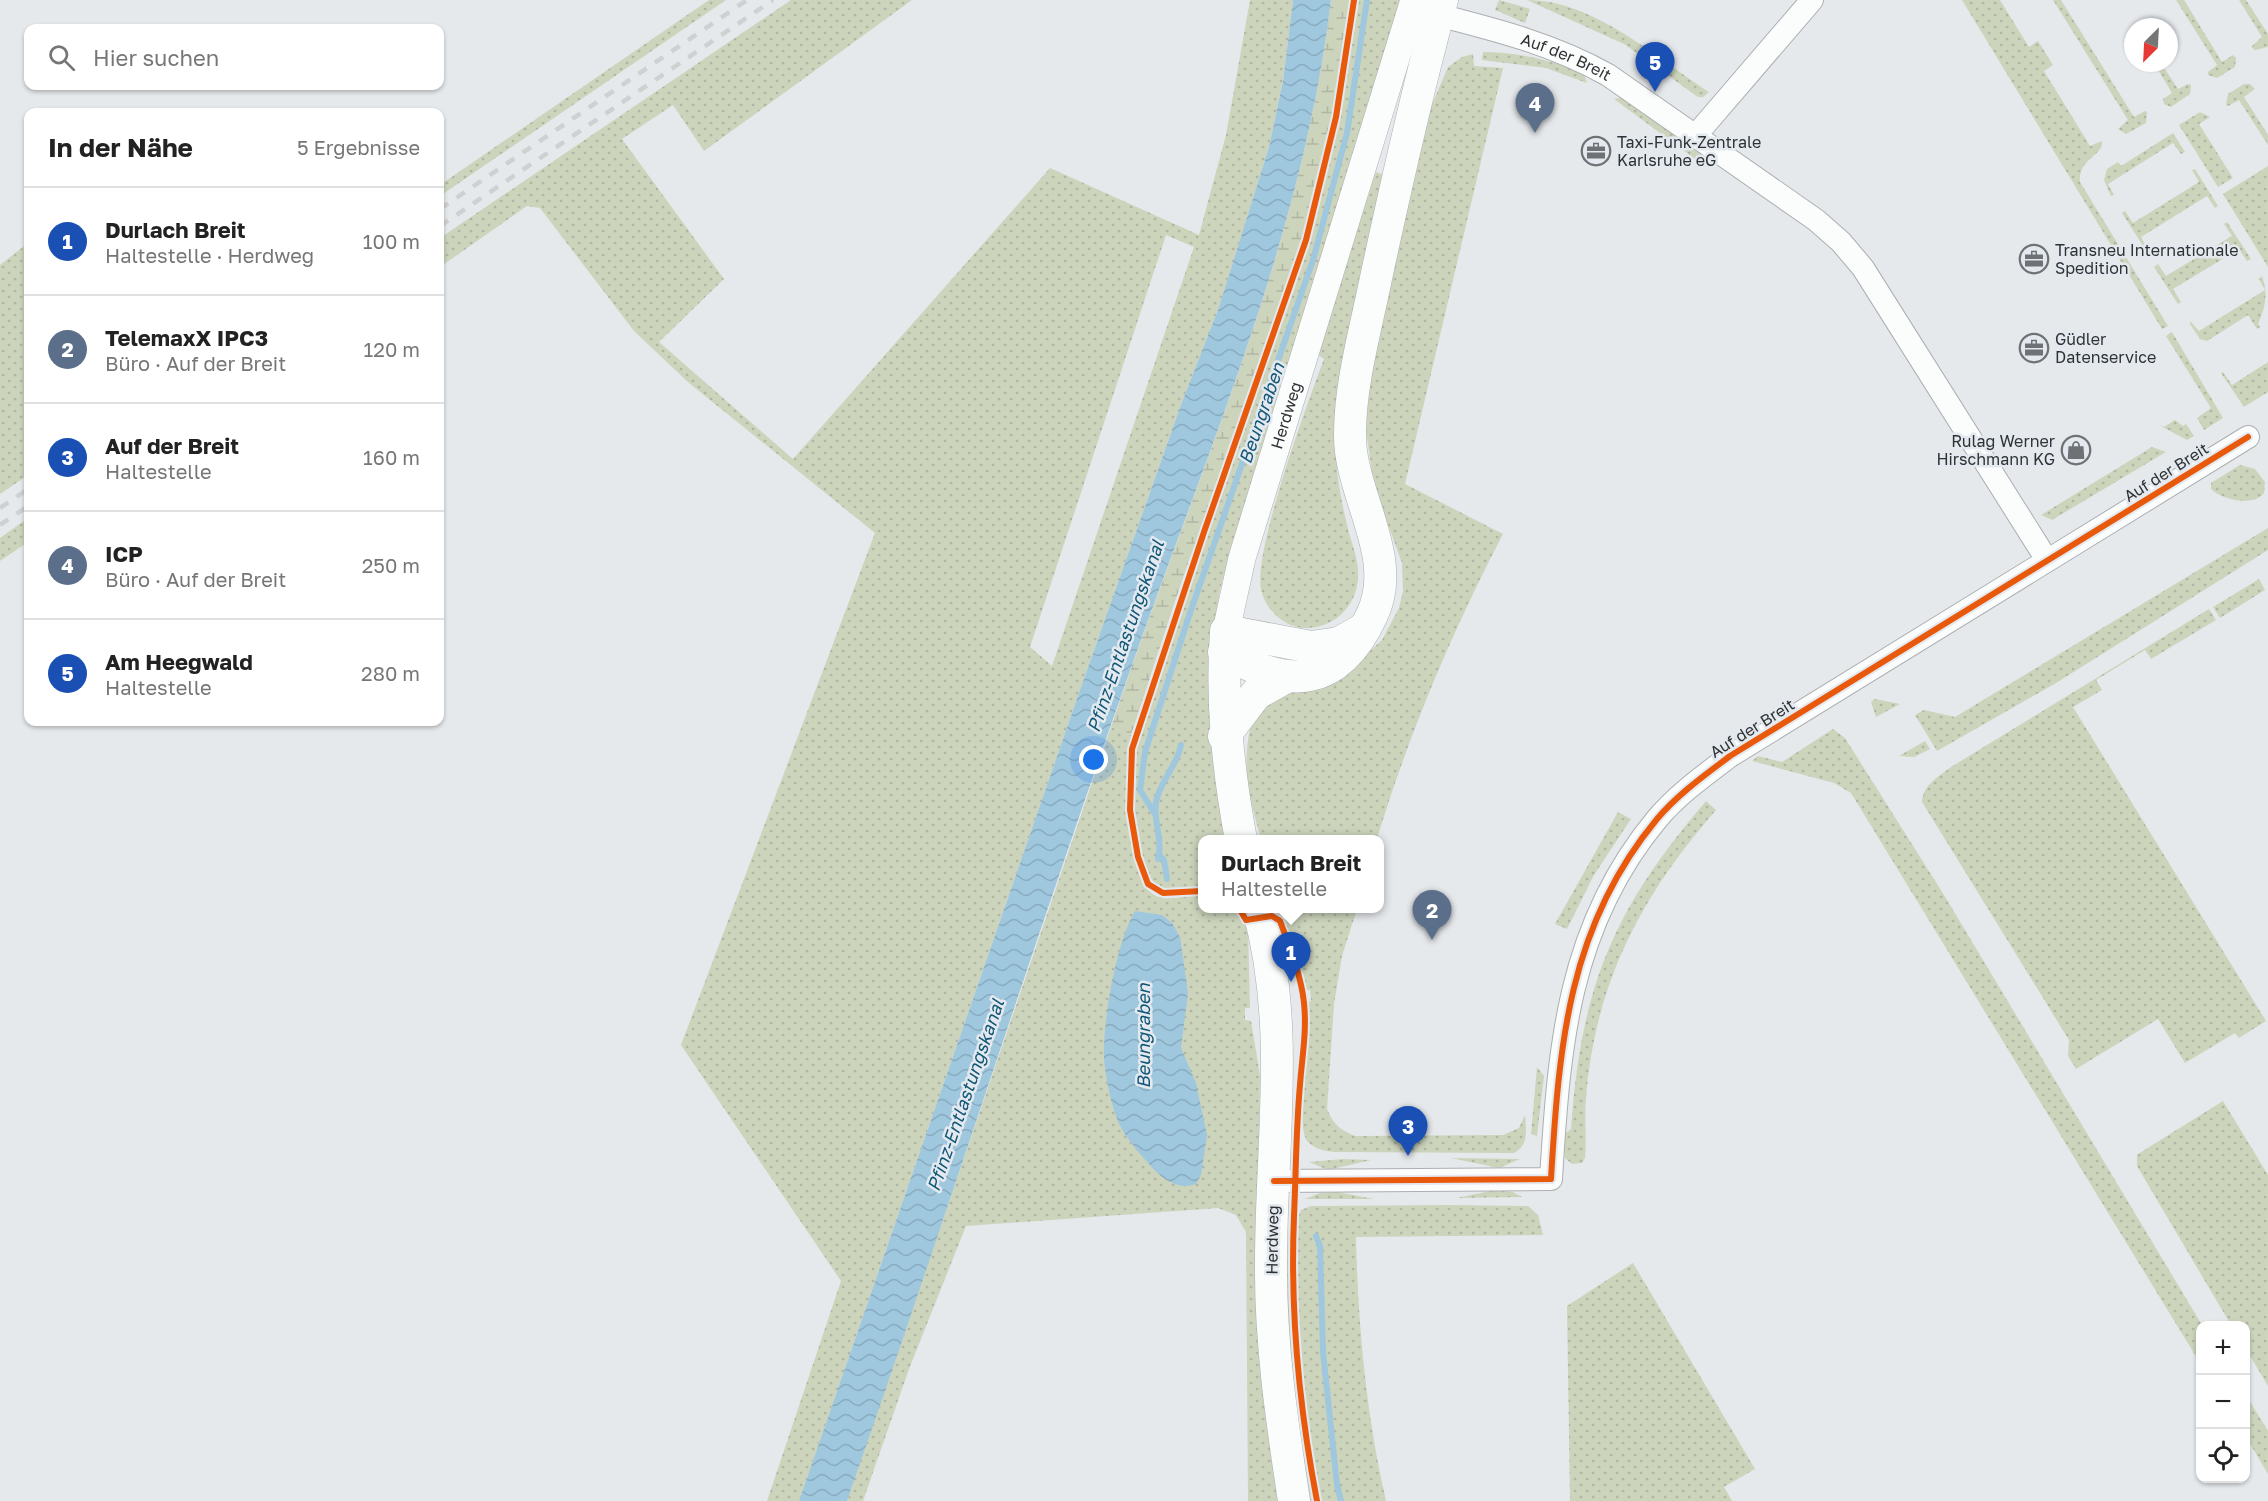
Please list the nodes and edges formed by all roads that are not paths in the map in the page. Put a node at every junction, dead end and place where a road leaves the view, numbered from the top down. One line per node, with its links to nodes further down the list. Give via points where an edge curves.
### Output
1 (1812, 0): 3 (street)
2 (1431, 5): 3 (street, Auf der Breit, via 1577,57); 6 (main road, via 1354,391 1351,457 1380,563 1378,600); 7 (street, Herdweg, via 1242,558)
3 (1696, 135): 5 (street, Auf der Breit, via 1816,220 1863,268)
4 (2248, 437): 5 (street, Auf der Breit)
5 (2047, 560): 12 (street, Auf der Breit, via 1730,756 1658,817 1623,868 1579,963 1561,1050 1551,1179)
6 (1363, 630): 7 (main road, via 1339,643 1311,647); 8 (main road, via 1350,654 1333,667)
7 (1225, 642): 8 (main road, via 1263,672); 9 (main road, Herdweg)
8 (1286, 677): 9 (main road, via 1256,694)
9 (1224, 736): 10 (main road, Herdweg)
10 (1240, 835)
11 (1259, 913): 12 (main road, Herdweg, via 1271,968 1278,1034)
12 (1274, 1181): 13 (main road, Herdweg, via 1272,1313)
13 (1294, 1501)

